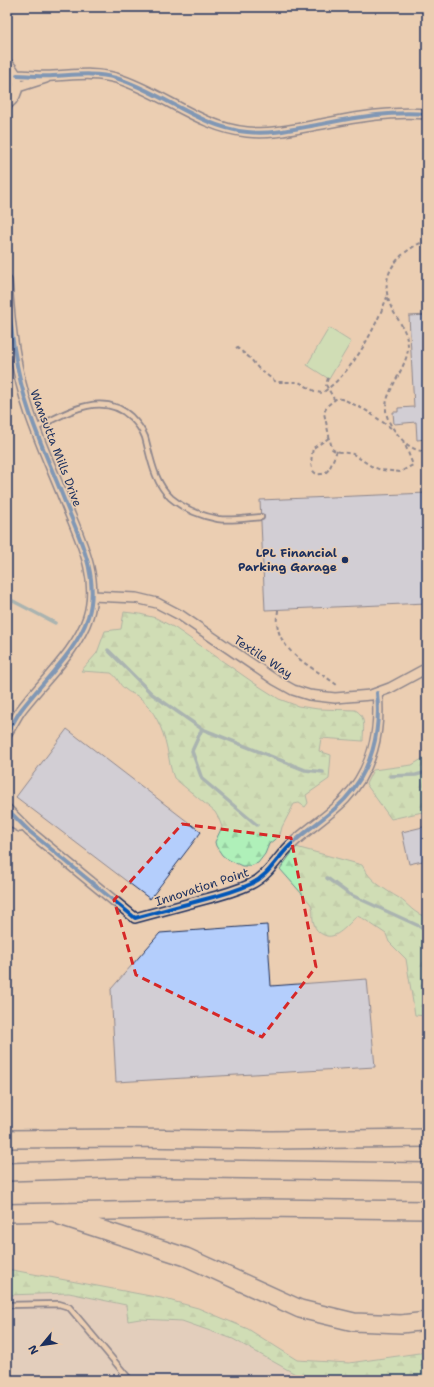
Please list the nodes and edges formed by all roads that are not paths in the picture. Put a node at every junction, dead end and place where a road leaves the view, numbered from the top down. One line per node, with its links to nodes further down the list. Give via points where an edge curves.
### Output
1 (7, 63): 2 (street)
2 (17, 75): 3 (street); 4 (street)
3 (53, 76): 4 (street); 6 (street, via 87,74 116,78 204,120 246,132 279,131 387,113)
4 (18, 87): 5 (street, via 14,98)
5 (7, 104)
6 (427, 114)
7 (7, 281): 8 (street, Wamsutta Mills Drive, via 10,329 15,356)
8 (36, 428): 9 (lane, via 83,406 103,404 123,410 138,424 158,482 172,498 193,512 219,519); 10 (street, Wamsutta Mills Drive, via 86,554)
9 (261, 517)
10 (92, 596): 12 (street, Textile Way, via 136,598 157,603 180,615 293,690 335,698); 13 (street, via 88,618 79,635)
11 (427, 668): 12 (street, Textile Way)
12 (377, 693): 18 (street, Innovation Point, via 376,740 360,780 344,800 284,851 261,878 212,897 135,918)
13 (21, 710): 14 (street); 15 (street)
14 (7, 723)
15 (7, 733)
16 (7, 800): 18 (street)
17 (7, 810): 18 (street, Innovation Point)
18 (11, 818)
19 (427, 1138): 20 (highway)
20 (7, 1139)
21 (7, 1172): 22 (highway, via 137,1168)
22 (427, 1172)
23 (427, 1210): 24 (highway, via 262,1208)
24 (47, 1212): 25 (highway); 27 (highway, via 186,1257 300,1309 354,1322 401,1324)
25 (7, 1214)
26 (7, 1305): 28 (lane, via 59,1304 69,1307)
27 (427, 1320)
28 (130, 1380)

